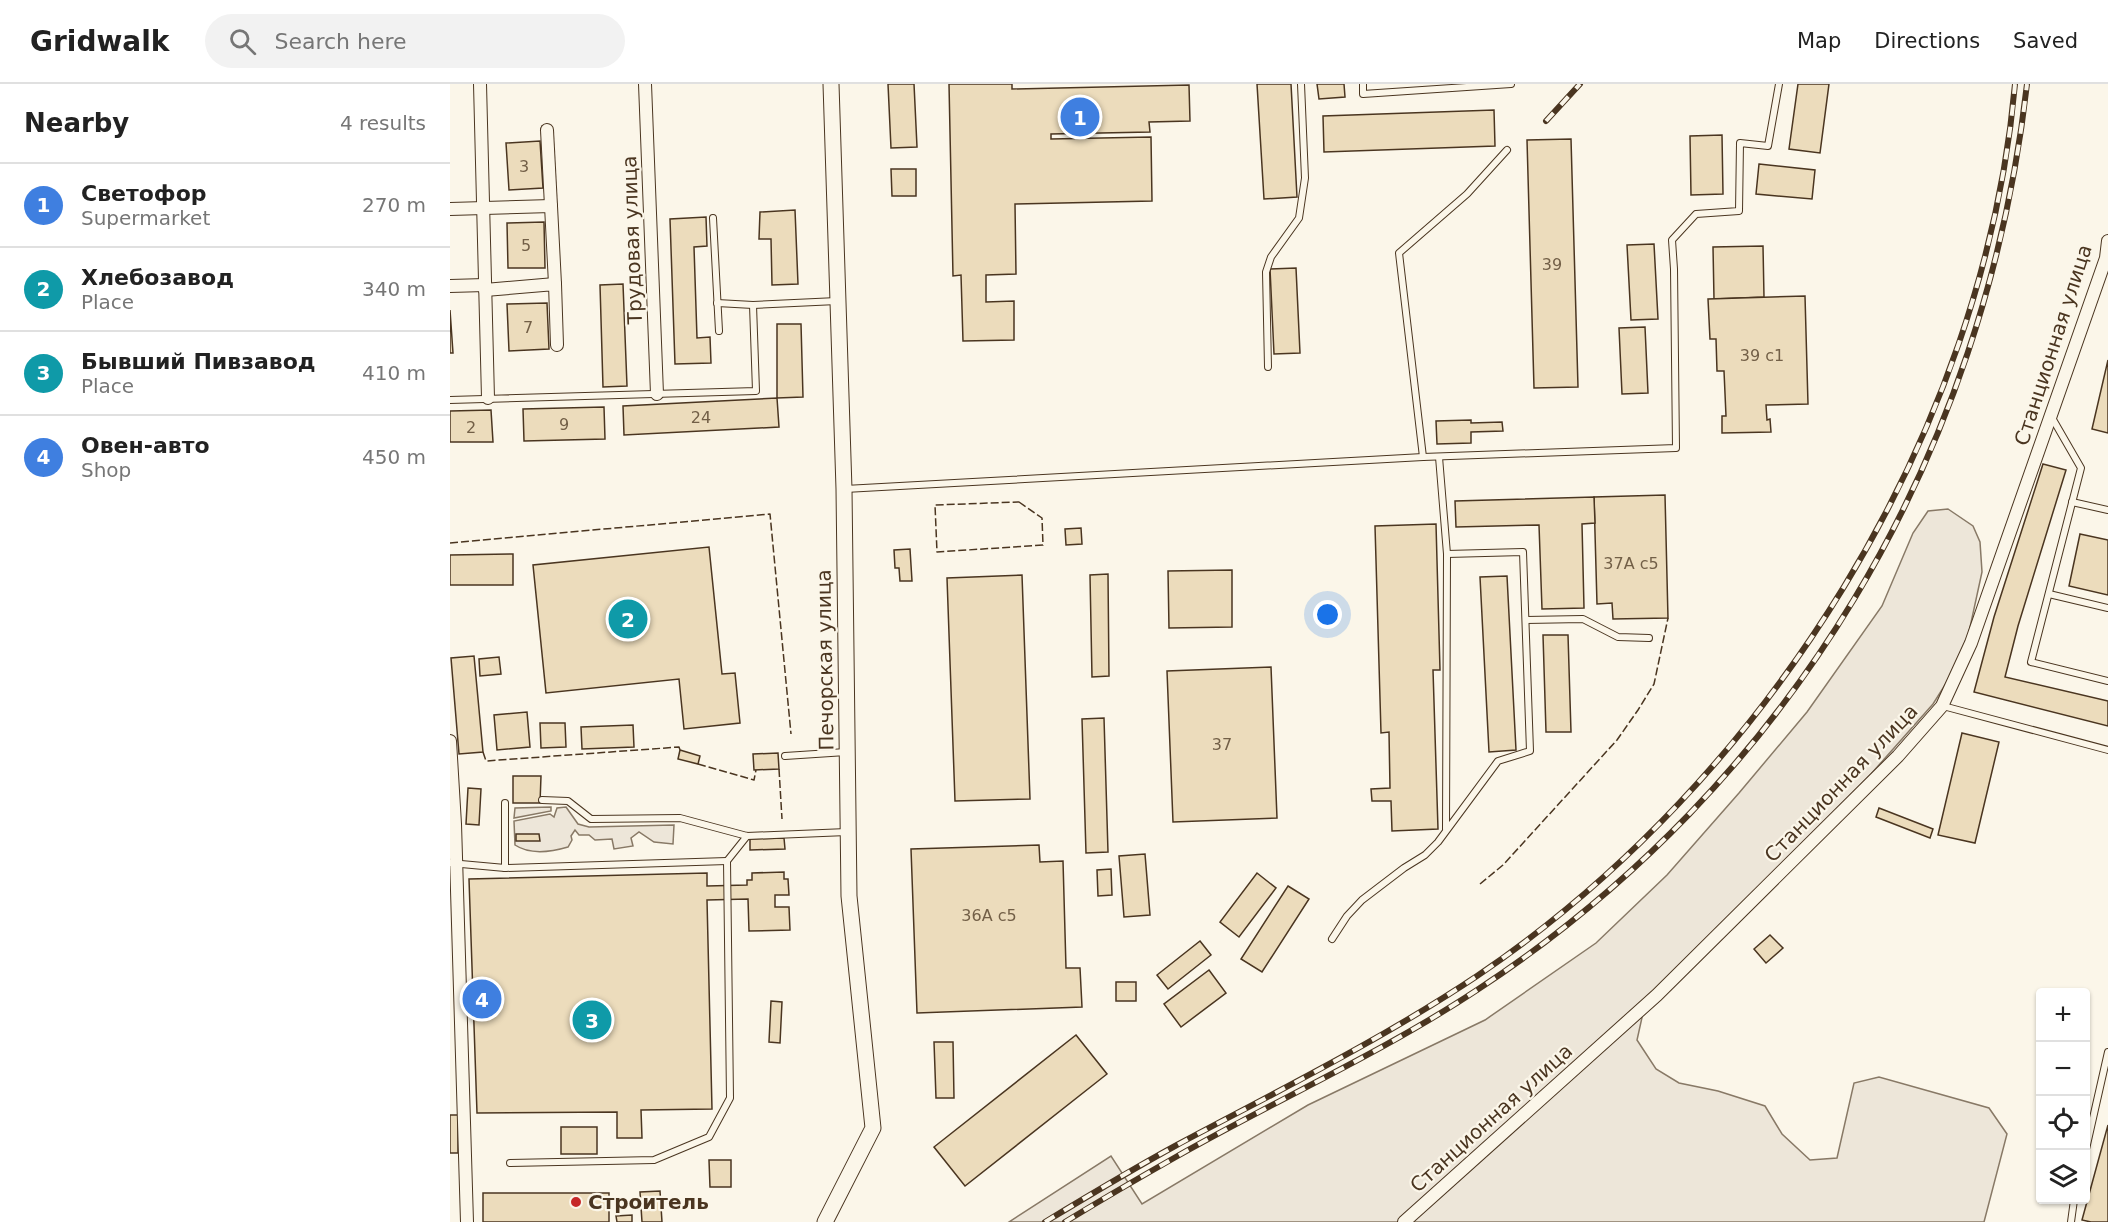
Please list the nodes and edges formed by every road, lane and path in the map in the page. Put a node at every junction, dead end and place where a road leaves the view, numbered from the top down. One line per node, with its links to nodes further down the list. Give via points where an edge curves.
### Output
1 (480, 84): 11 (street)
2 (645, 84): 24 (street, Трудовая улица)
3 (831, 84): 18 (street, Печорская улица)
4 (1301, 84): 23 (lane, via 1305,178 1299,219 1271,257 1266,272)
5 (1363, 84): 6 (lane, via 1363,94)
6 (1511, 84)
7 (1779, 84): 29 (lane, via 1768,146 1740,144 1739,211 1696,214 1671,240 1677,448)
8 (547, 129): 10 (street)
9 (1507, 150): 28 (lane, via 1467,194 1399,253)
10 (551, 206): 11 (street); 15 (street)
11 (483, 208): 12 (street); 17 (street)
12 (450, 209)
13 (713, 218): 19 (lane)
14 (2108, 241): 27 (street, Станционная улица, via 2106,258)
15 (555, 284): 17 (street); 22 (street)
16 (450, 286): 17 (street)
17 (485, 287): 25 (street)
18 (838, 301): 20 (lane); 30 (street, Печорская улица)
19 (717, 303): 20 (lane); 21 (lane)
20 (753, 305): 24 (lane, via 756,391)
21 (719, 331)
22 (556, 345)
23 (1268, 368)
24 (657, 394): 25 (lane)
25 (488, 398): 26 (lane)
26 (450, 400)
27 (2051, 416): 31 (lane, via 2081,468); 39 (street, Станционная улица, via 1971,643)
28 (1423, 457): 29 (lane); 30 (lane)
29 (1439, 457): 33 (lane)
30 (844, 489): 42 (street, Печорская улица)
31 (2072, 502): 32 (lane); 34 (lane)
32 (2108, 510)
33 (1447, 554): 36 (lane, via 1523,552); 46 (lane)
34 (2049, 594): 35 (lane); 38 (lane, via 2031,662)
35 (2108, 608)
36 (1526, 620): 37 (lane, via 1583,619 1618,637); 46 (lane, via 1530,751 1497,761)
37 (1649, 638)
38 (2108, 681)
39 (1942, 706): 41 (lane); 59 (street, Станционная улица, via 1898,756 1657,995)
40 (450, 741): 50 (street)
41 (2108, 750)
42 (847, 752): 43 (lane); 47 (street, Печорская улица)
43 (785, 756)
44 (542, 800): 48 (lane, via 568,801 591,819 680,818)
45 (505, 802): 51 (lane)
46 (1446, 830): 52 (lane, via 1425,855 1362,900)
47 (848, 832): 48 (lane); 58 (street, Печорская улица, via 849,896 873,1128)
48 (747, 836): 49 (lane)
49 (727, 861): 51 (lane); 55 (lane, via 730,1098 710,1137 654,1160)
50 (453, 864): 51 (lane); 57 (street)
51 (506, 868)
52 (1332, 939)
53 (2108, 1052): 54 (lane)
54 (2090, 1128)
55 (510, 1162)
56 (2073, 1204): 60 (lane)
57 (467, 1222)
58 (825, 1222)
59 (1404, 1222)
60 (2071, 1222)

